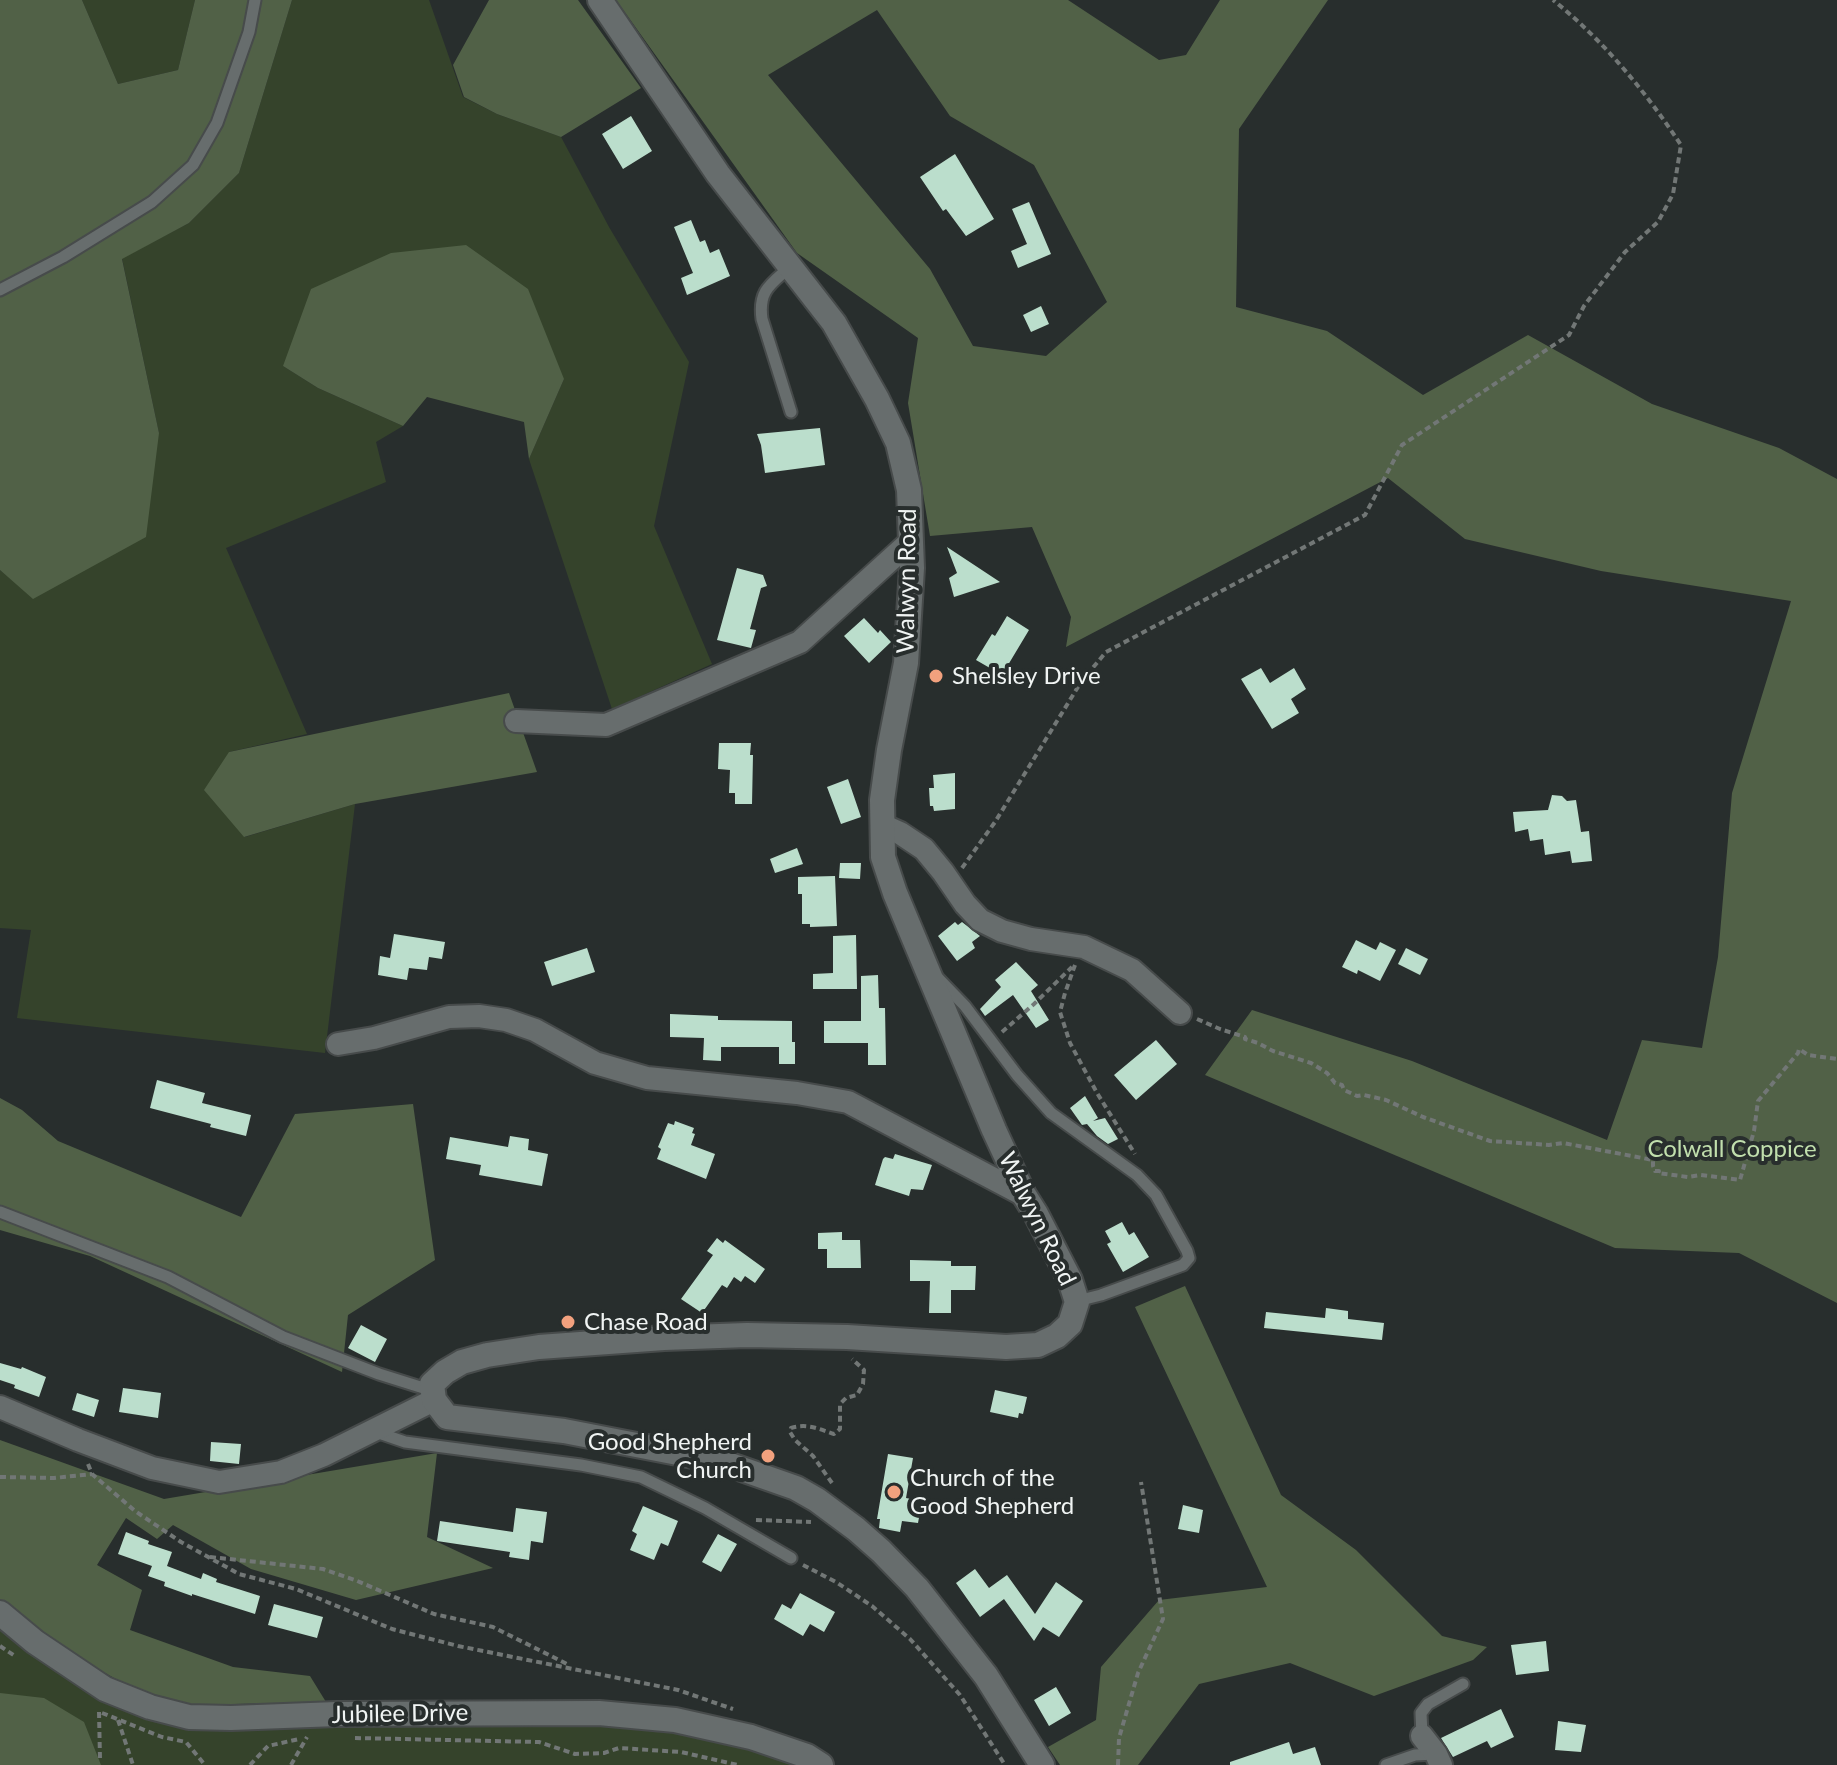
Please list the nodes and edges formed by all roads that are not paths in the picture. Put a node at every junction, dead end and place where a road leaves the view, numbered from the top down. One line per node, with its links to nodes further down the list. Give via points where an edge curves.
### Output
1 (255, 0): 4 (lane, via 217,123 193,165 152,202)
2 (600, 0): 3 (main road, Walwyn Road, via 718,174)
3 (791, 266): 5 (lane, via 765,290 760,305); 6 (main road, Walwyn Road, via 834,323 898,443 909,490)
4 (0, 290)
5 (791, 412)
6 (911, 541): 7 (street, via 800,642 606,725); 8 (main road, Walwyn Road, via 906,663 889,750)
7 (516, 721)
8 (882, 825): 9 (main road, Walwyn Road, via 883,857); 10 (street, via 924,849 980,920 1031,939 1084,947 1132,970)
9 (926, 966): 12 (main road, Walwyn Road); 14 (lane, via 1051,1113 1137,1175 1156,1195 1187,1251 1183,1265)
10 (1180, 1013)
11 (338, 1044): 12 (street, via 449,1017 506,1020 595,1063 647,1078 848,1102)
12 (1024, 1195): 14 (main road, Walwyn Road)
13 (0, 1212): 15 (lane, via 168,1277 283,1337)
14 (1077, 1302): 15 (main road, Walwyn Road, via 1070,1324 1038,1345 747,1335 539,1347 462,1362 432,1384)
15 (433, 1395): 17 (street); 24 (main road, via 447,1417 564,1431 719,1461 817,1500 917,1588 986,1676)
16 (0, 1407): 17 (street, via 152,1468 219,1482 281,1472)
17 (373, 1431): 18 (lane, via 405,1442 641,1477)
18 (791, 1558)
19 (0, 1613): 23 (main road, Jubilee Drive, via 105,1689 189,1717 599,1713 675,1720 751,1737)
20 (1463, 1684): 21 (lane, via 1428,1704 1421,1713)
21 (1422, 1736): 22 (street)
22 (1438, 1760): 25 (lane, via 1415,1755)
23 (821, 1765)
24 (1042, 1765)
25 (1386, 1765)

